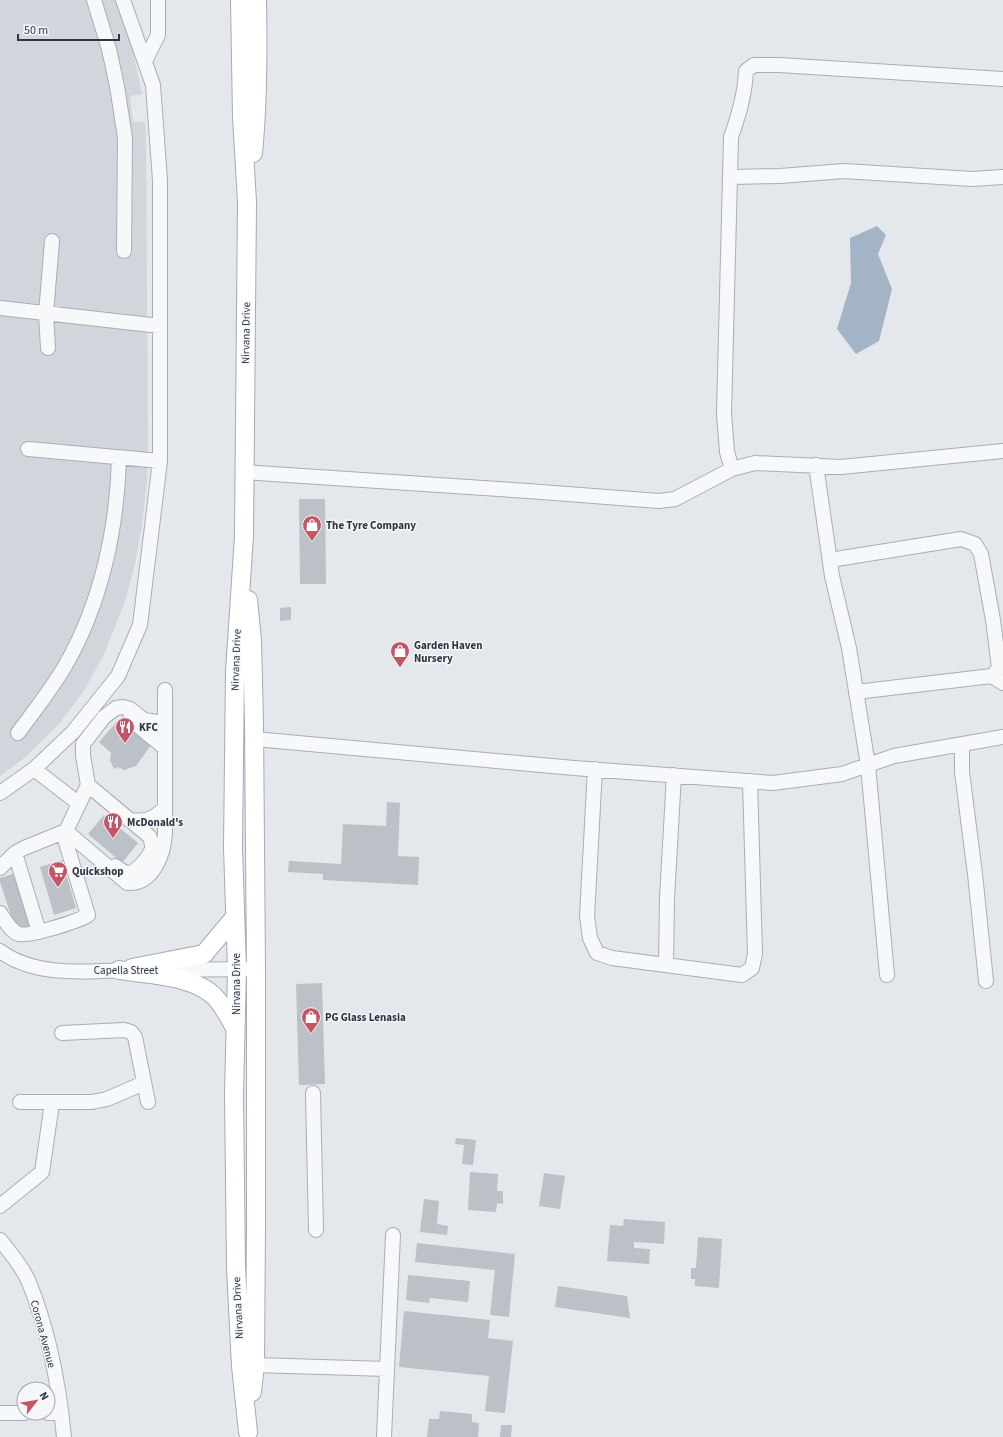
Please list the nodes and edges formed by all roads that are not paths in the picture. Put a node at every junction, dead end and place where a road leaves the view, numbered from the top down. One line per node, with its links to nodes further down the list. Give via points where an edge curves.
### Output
1 (94, 0): 12 (street, via 117,86 125,138)
2 (123, 0): 6 (street)
3 (158, 0): 6 (street, via 158,35)
4 (240, 0): 10 (main road, Nirvana Drive, via 242,117)
5 (257, 0): 10 (main road, Nirvana Drive, via 256,122)
6 (145, 61): 15 (street, via 153,85 160,180)
7 (1003, 79): 8 (street, via 754,65 746,71 745,91 731,137)
8 (730, 177): 9 (street, via 844,171 972,179); 22 (street, via 724,414 727,452)
9 (1003, 177)
10 (248, 202): 23 (main road, Nirvana Drive)
11 (52, 241): 14 (street)
12 (124, 251)
13 (0, 308): 14 (street)
14 (46, 314): 15 (street); 16 (street)
15 (160, 326): 20 (street)
16 (48, 348)
17 (28, 450): 19 (street)
18 (1003, 451): 21 (street, via 841,467)
19 (119, 459): 20 (street); 30 (street, via 116,506 96,596 65,665)
20 (160, 461): 37 (street, via 140,625 118,676 73,732)
21 (816, 465): 22 (street, via 755,463); 25 (street)
22 (732, 469): 23 (street, via 682,496 659,501)
23 (244, 472): 24 (main road, Nirvana Drive)
24 (244, 536): 32 (main road, Nirvana Drive, via 252,640); 50 (main road, Nirvana Drive, via 235,679)
25 (830, 560): 26 (street, via 961,540 975,544 981,554 993,620); 28 (street)
26 (998, 679): 28 (street)
27 (165, 690): 29 (street)
28 (856, 692): 36 (street)
29 (165, 723): 34 (street); 35 (street, via 144,720 130,709 116,708 104,717 83,744)
30 (18, 733)
31 (1003, 737): 33 (street)
32 (254, 739): 38 (street); 55 (main road, Nirvana Drive)
33 (962, 744): 36 (street, via 894,756); 58 (street, via 962,772)
34 (165, 748): 35 (street, via 123,715 106,726); 44 (street)
35 (83, 756): 41 (street)
36 (868, 765): 40 (street, via 842,774 773,783); 57 (street)
37 (34, 769): 42 (street); 43 (street)
38 (595, 770): 39 (street); 53 (street, via 587,916 590,938 597,953 612,958)
39 (674, 776): 40 (street); 53 (street)
40 (750, 781): 53 (street, via 755,954 752,968 742,976)
41 (88, 785): 43 (street); 45 (street)
42 (0, 793)
43 (78, 803): 46 (street)
44 (164, 808): 45 (street, via 150,819); 46 (street, via 164,848 161,859 149,874 136,882 126,883)
45 (129, 820): 46 (street, via 149,836 152,848 130,874 120,870)
46 (66, 830): 47 (street); 51 (street, via 88,913 86,916)
47 (15, 853): 48 (street); 51 (street)
48 (0, 868)
49 (0, 913): 51 (street, via 19,934)
50 (235, 917): 54 (main road, Nirvana Drive); 56 (main road, via 204,954)
51 (39, 932)
52 (0, 951): 56 (street, Capella Street, via 17,961 39,968)
53 (666, 965)
54 (237, 969): 55 (street, Capella Street); 56 (street, Capella Street); 59 (main road, Nirvana Drive)
55 (256, 969): 70 (main road, Nirvana Drive)
56 (119, 970): 59 (main road, via 198,985 214,996)
57 (887, 975)
58 (986, 981)
59 (235, 1028): 76 (main road, Nirvana Drive, via 236,1267 241,1366)
60 (62, 1033): 61 (street, via 124,1030 131,1032 136,1037)
61 (144, 1083): 64 (street); 65 (street, via 107,1099)
62 (313, 1093): 67 (street)
63 (20, 1102): 65 (street)
64 (148, 1102)
65 (52, 1103): 66 (street, via 42,1172)
66 (0, 1206)
67 (316, 1230)
68 (394, 1235): 71 (street)
69 (0, 1240): 72 (street, Corona Avenue, via 28,1280 51,1356)
70 (255, 1365): 71 (street); 76 (main road, Nirvana Drive)
71 (387, 1369): 78 (street)
72 (53, 1381)
73 (0, 1413): 74 (street)
74 (16, 1413)
75 (56, 1416): 77 (street, Corona Avenue)
76 (248, 1435)
77 (64, 1437)
78 (384, 1437)

